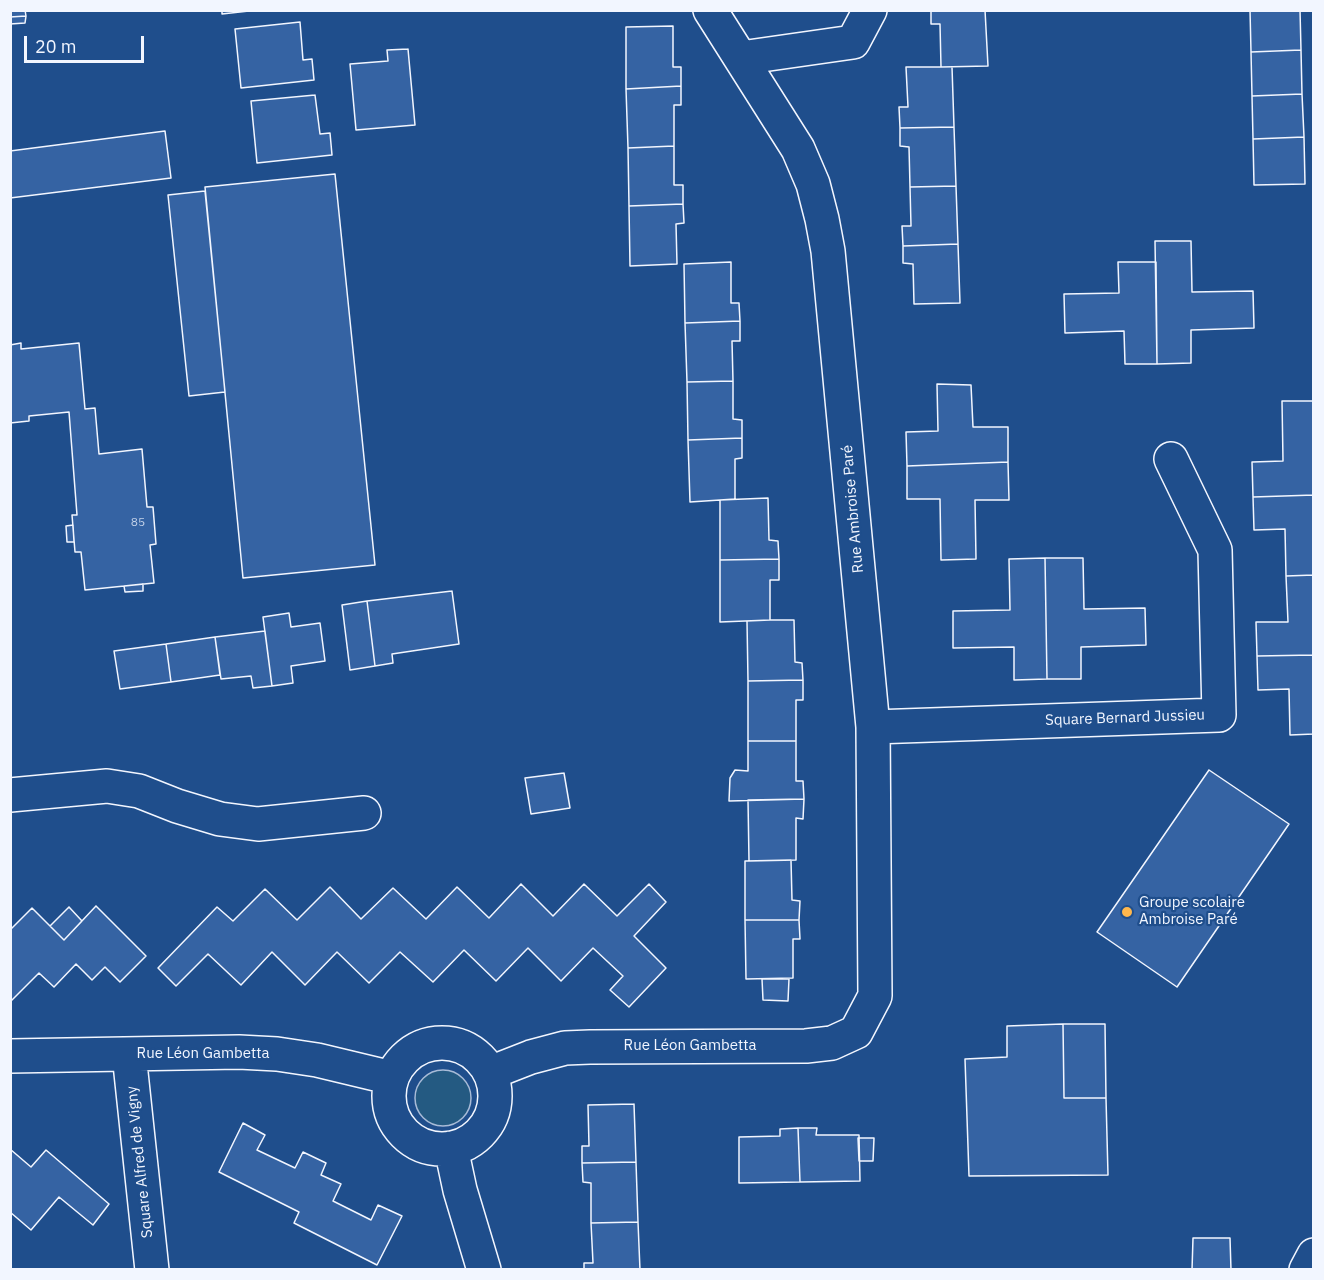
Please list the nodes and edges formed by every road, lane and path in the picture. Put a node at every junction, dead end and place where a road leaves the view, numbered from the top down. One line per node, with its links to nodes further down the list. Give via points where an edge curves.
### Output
1 (710, 10): 3 (street, Rue Ambroise Paré)
2 (870, 10): 3 (street, via 853,42)
3 (741, 58): 5 (street, Rue Ambroise Paré, via 798,149 822,219)
4 (1171, 459): 5 (street, Square Bernard Jussieu, via 1215,550 1219,715)
5 (873, 727): 8 (street, Rue Ambroise Paré, via 875,996)
6 (10, 795): 7 (street, via 107,786 139,791 220,819 258,824)
7 (364, 813)
8 (856, 1032): 11 (street, Rue Léon Gambetta, via 832,1043 806,1046 565,1048)
9 (129, 1054): 10 (street, Rue Léon Gambetta); 12 (street, Rue Léon Gambetta, via 277,1054); 15 (street, Square Alfred de Vigny)
10 (10, 1056)
11 (490, 1073): 12 (street, via 460,1046 447,1043 420,1048 408,1056); 13 (street, via 495,1101 489,1120 477,1137)
12 (392, 1078): 13 (street, via 390,1105 402,1130 424,1146)
13 (451, 1148): 16 (street)
14 (1314, 1255): 17 (street)
15 (152, 1269)
16 (484, 1269)
17 (1306, 1269)

